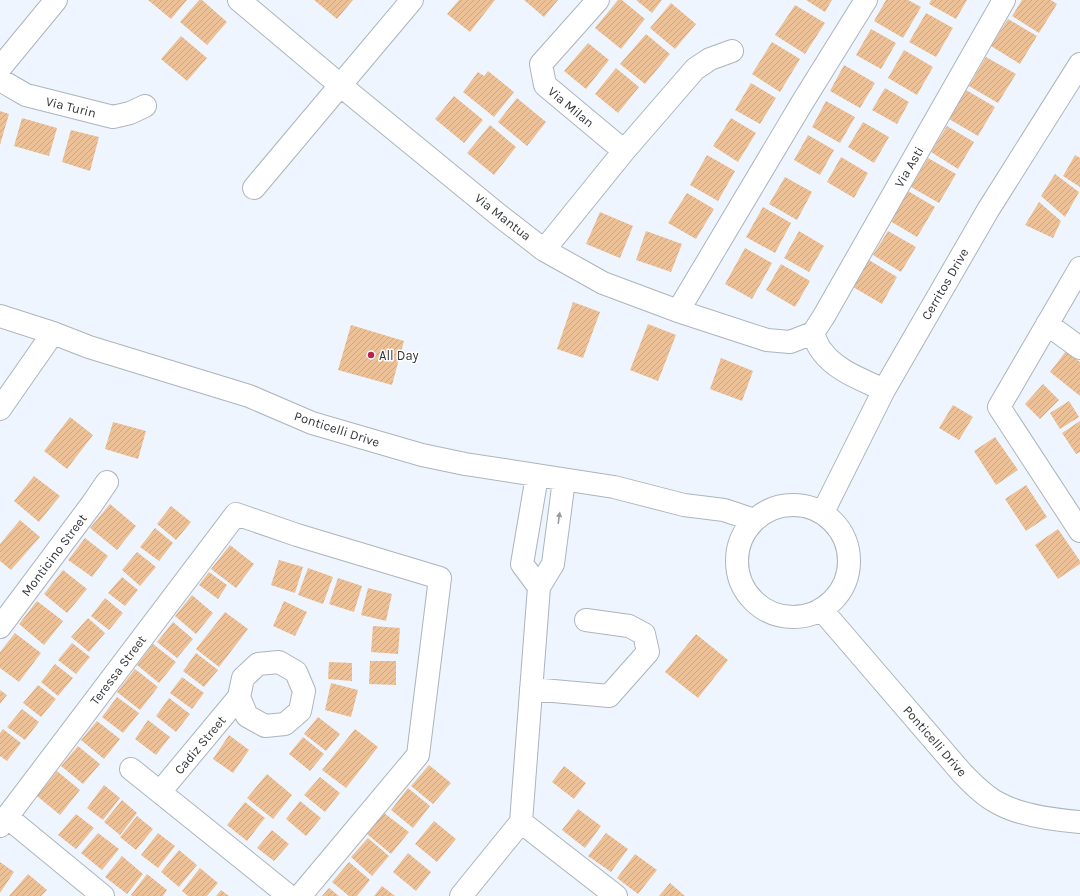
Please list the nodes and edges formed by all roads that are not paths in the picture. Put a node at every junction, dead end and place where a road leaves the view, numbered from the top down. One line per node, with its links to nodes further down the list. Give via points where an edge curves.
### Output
1 (56, 0): 9 (street)
2 (239, 0): 11 (street, Via Mantua)
3 (412, 0): 11 (street)
4 (598, 0): 13 (street, Via Milan, via 541,64 546,85)
5 (866, 0): 17 (street)
6 (1004, 0): 20 (street, Via Asti)
7 (732, 51): 13 (street, via 710,59 694,69)
8 (1080, 64): 23 (street, Cerritos Drive, via 988,210)
9 (0, 68)
10 (0, 80): 12 (street, Via Turin, via 26,96 113,117)
11 (340, 85): 14 (street); 15 (street, Via Mantua)
12 (145, 106)
13 (624, 151): 15 (street)
14 (254, 188)
15 (544, 250): 17 (street, Via Mantua, via 603,283)
16 (1080, 268): 19 (street)
17 (678, 311): 20 (street, Via Mantua, via 767,340 790,342)
18 (0, 316): 21 (street, Ponticelli Drive)
19 (1047, 324): 22 (street); 30 (street, via 999,407)
20 (813, 333): 23 (street, via 820,349 833,364)
21 (53, 334): 24 (street); 25 (street, Ponticelli Drive, via 249,396 312,423 372,441 443,459)
22 (1080, 348)
23 (884, 390): 28 (street, Cerritos Drive)
24 (0, 409)
25 (537, 476): 26 (street, Ponticelli Drive); 31 (street, via 522,564)
26 (564, 480): 29 (street, Ponticelli Drive, via 614,487 684,505 724,510); 31 (street, one-way to 26, via 553,564)
27 (107, 482): 34 (street, Monticino Street)
28 (823, 512): 29 (street, via 802,505 785,505 768,510); 32 (street, via 843,534 848,550 849,568 844,584 834,598)
29 (749, 528): 32 (street, via 738,552 737,570 743,587 754,601 769,612 786,617 804,616)
30 (1080, 531)
31 (539, 587): 35 (street)
32 (821, 609): 41 (street, Ponticelli Drive, via 957,768 980,791 999,804 1020,812 1054,820)
33 (586, 620): 35 (street, via 629,626 644,634 648,652 609,696)
34 (0, 627)
35 (531, 689): 40 (street)
36 (239, 698): 38 (street, Cadiz Street)
37 (131, 769): 38 (street)
38 (160, 792): 43 (street)
39 (3, 821): 42 (street); 44 (street, Teressa Street, via 236,514 440,578 418,755)
40 (521, 822): 45 (street); 46 (street)
41 (1080, 822)
42 (103, 896)
43 (289, 896)
44 (300, 896)
45 (461, 896)
46 (616, 896)

